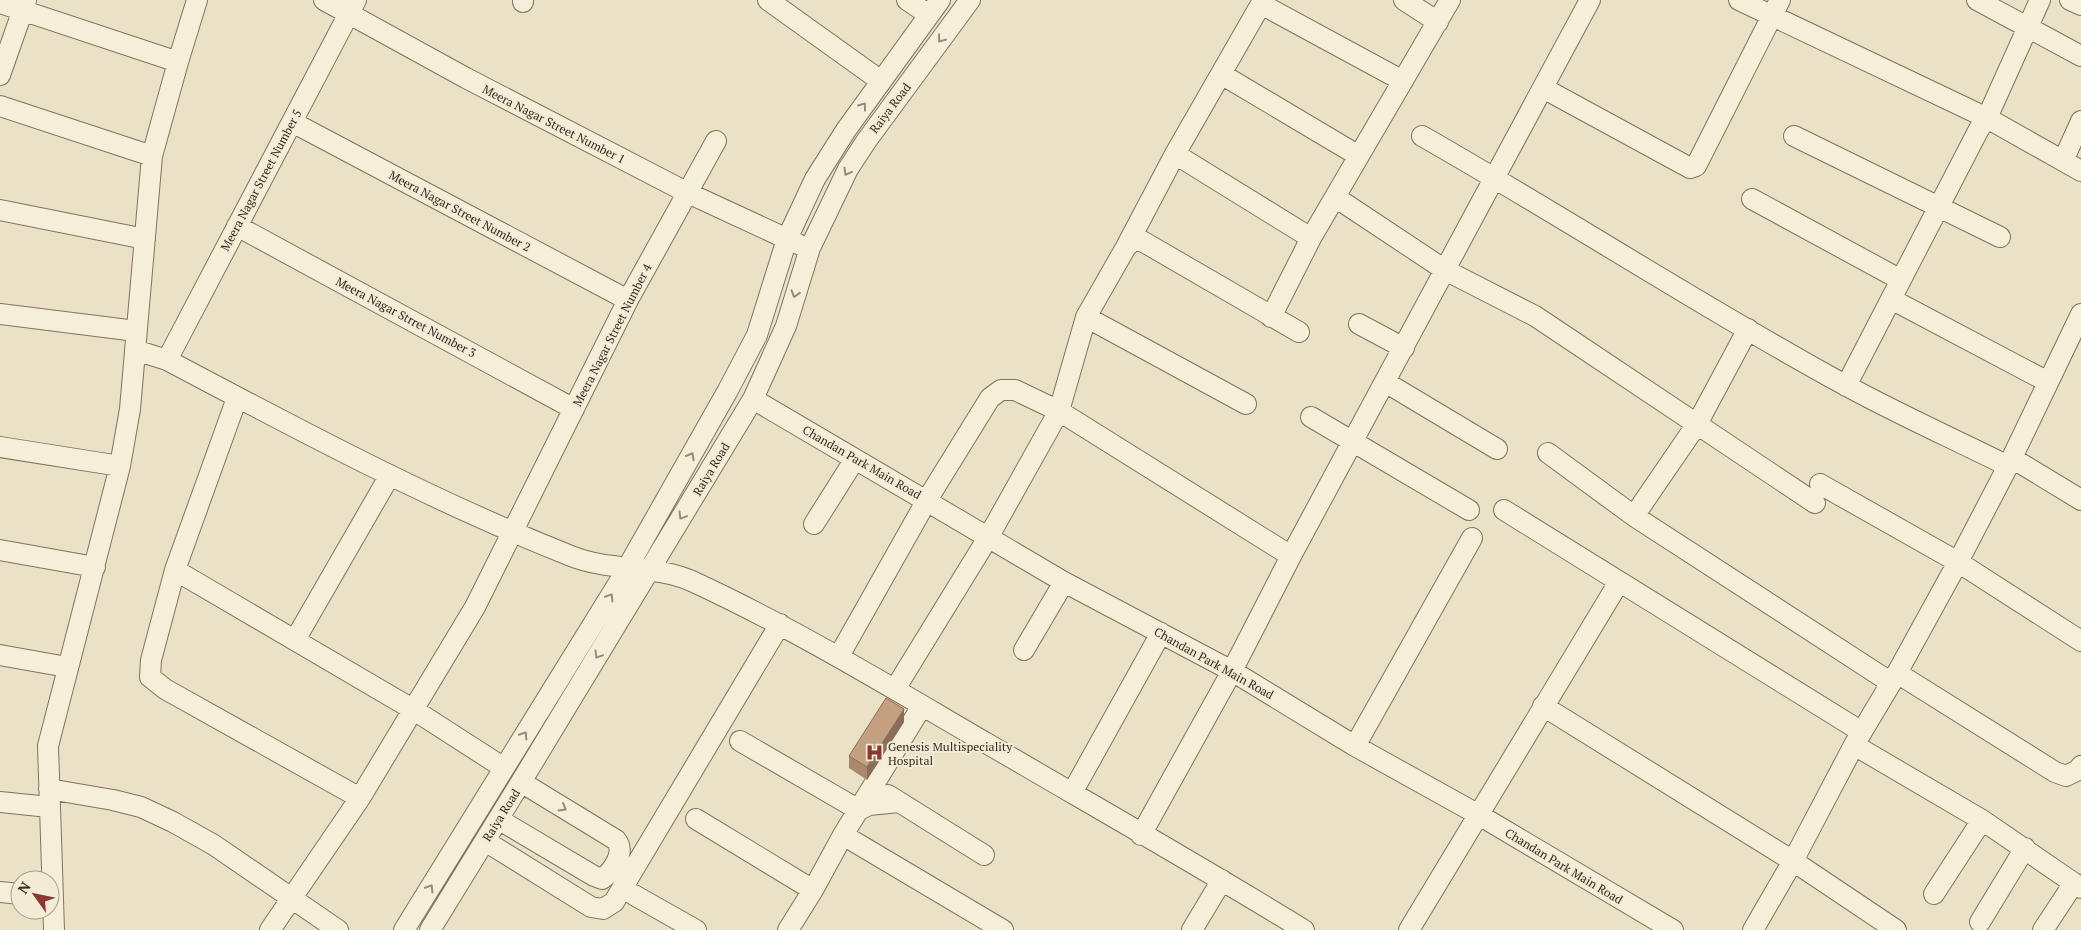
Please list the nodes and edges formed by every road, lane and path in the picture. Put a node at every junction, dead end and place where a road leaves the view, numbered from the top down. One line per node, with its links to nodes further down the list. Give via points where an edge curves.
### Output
1 (197, 0): 22 (street)
2 (324, 0): 16 (street, Meera Nagar Street Number 1)
3 (768, 0): 25 (street)
4 (907, 0): 17 (street)
5 (970, 0): 52 (street, Raiya Road, one-way to 52, via 866,140 829,205)
6 (1404, 0): 19 (street)
7 (1450, 0): 19 (street)
8 (1590, 0): 27 (street)
9 (1739, 0): 18 (street)
10 (1978, 0): 20 (street)
11 (2040, 0): 20 (street)
12 (2070, 0): 15 (street)
13 (0, 3): 14 (street)
14 (24, 6): 22 (street); 24 (street)
15 (2081, 6)
16 (352, 7): 31 (street, Meera Nagar Street Number 5); 41 (street, Meera Nagar Street Number 1, via 466,78)
17 (934, 8): 25 (street, Raiya Road)
18 (1776, 8): 27 (street, via 1696,166 1690,168); 29 (street)
19 (1438, 22): 26 (street)
20 (2027, 26): 21 (street); 29 (street)
21 (2081, 56)
22 (178, 62): 36 (street)
23 (1220, 74): 26 (street, via 1262,4); 35 (street); 37 (street)
24 (0, 75)
25 (881, 81): 50 (street, Raiya Road, one-way to 25, via 815,179)
26 (1403, 81): 37 (street)
27 (1543, 88): 40 (street)
28 (0, 106): 36 (street)
29 (1987, 118): 38 (street); 44 (street)
30 (2081, 121): 38 (street)
31 (292, 122): 46 (street, Meera Nagar Street Number 5); 56 (street, Meera Nagar Street Number 2)
32 (1422, 136): 40 (street)
33 (1794, 136): 44 (street)
34 (716, 141): 41 (street, Meera Nagar Street Number 4)
35 (1174, 154): 49 (street); 51 (street)
36 (152, 156): 48 (street)
37 (1359, 156): 42 (street)
38 (2063, 160): 39 (street)
39 (2081, 171)
40 (1494, 177): 53 (street); 62 (street)
41 (688, 193): 50 (street, Meera Nagar Street Number 1); 56 (street, Meera Nagar Street Number 4)
42 (1335, 197): 49 (street); 53 (street)
43 (1752, 199): 54 (street)
44 (1938, 207): 47 (street); 54 (street)
45 (0, 210): 48 (street)
46 (237, 226): 66 (street, Meera Nagar Street Number 5); 73 (street, Meera Nagar Strret Number 3)
47 (2000, 237)
48 (145, 238): 64 (street)
49 (1311, 238): 60 (street)
50 (787, 239): 52 (street, Meera Nagar Street Number 1); 100 (street, Raiya Road, one-way to 50, via 756,335)
51 (1126, 247): 59 (street); 60 (street, via 1134,241 1142,241)
52 (810, 248): 71 (street, Raiya Road, one-way to 71, via 786,326)
53 (1444, 270): 65 (street); 76 (street, via 1535,316)
54 (1901, 280): 55 (street)
55 (1891, 299): 68 (street); 69 (street)
56 (628, 300): 73 (street, Meera Nagar Street Number 4)
57 (0, 314): 64 (street)
58 (2081, 314): 68 (street)
59 (1086, 317): 72 (street); 74 (street)
60 (1271, 318): 63 (street)
61 (1359, 324): 65 (street)
62 (1748, 329): 69 (street); 76 (street)
63 (1299, 332)
64 (135, 340): 66 (street); 83 (street, via 130,409)
65 (1404, 348): 67 (street)
66 (167, 360): 70 (street)
67 (1385, 382): 77 (street); 79 (street)
68 (2048, 382): 82 (street)
69 (1846, 386): 82 (street)
70 (237, 398): 84 (street); 101 (street)
71 (753, 399): 81 (street, Chandan Park Main Road); 102 (street, Raiya Road, one-way to 102)
72 (1246, 404)
73 (574, 409): 93 (street, Meera Nagar Street Number 4)
74 (1059, 412): 86 (street, via 1015,390 1001,390 990,398); 94 (street); 97 (street)
75 (1311, 417): 77 (street)
76 (1696, 424): 88 (street); 91 (street)
77 (1353, 442): 89 (street); 97 (street)
78 (0, 447): 83 (street)
79 (1497, 449)
80 (1548, 453): 91 (street)
81 (855, 459): 86 (street, Chandan Park Main Road); 92 (street)
82 (2010, 462): 87 (street); 98 (street)
83 (120, 466): 99 (street)
84 (390, 475): 93 (street); 107 (street)
85 (1820, 484): 98 (street)
86 (927, 500): 94 (street, Chandan Park Main Road); 111 (street)
87 (2081, 500)
88 (1815, 503)
89 (1469, 510)
90 (1504, 510): 104 (street)
91 (1634, 516): 115 (street)
92 (814, 524)
93 (514, 533): 100 (street, via 588,562); 119 (street, Meera Nagar Street Number 4, via 476,607)
94 (989, 536): 103 (street, Chandan Park Main Road); 112 (street)
95 (1472, 538): 122 (street)
96 (0, 550): 99 (street)
97 (1291, 556): 114 (street)
98 (1958, 562): 108 (street); 115 (street)
99 (95, 566): 113 (street)
100 (628, 567): 102 (street); 124 (street, Raiya Road, one-way to 100)
101 (175, 570): 107 (street); 129 (street, via 151,660 150,677 165,689)
102 (650, 570): 105 (street, via 692,581); 125 (street, Raiya Road, one-way to 125)
103 (1064, 582): 106 (street, Chandan Park Main Road); 109 (street)
104 (1619, 582): 118 (street); 120 (street)
105 (780, 624): 111 (street); 139 (street, via 614,902 603,909 591,907)
106 (1161, 633): 114 (street, Chandan Park Main Road); 127 (street)
107 (295, 640): 119 (street)
108 (2081, 641)
109 (1024, 650)
110 (0, 655): 113 (street)
111 (838, 656): 116 (street)
112 (912, 661): 116 (street); 117 (street)
113 (67, 667): 128 (street, via 48,746)
114 (1232, 671): 122 (street, Chandan Park Main Road); 138 (street)
115 (1894, 677): 120 (street); 123 (street, via 2055,772 2066,776)
116 (895, 689): 117 (street)
117 (918, 704): 126 (street); 127 (street)
118 (1543, 706): 133 (street); 142 (street)
119 (414, 710): 124 (street); 129 (street, Meera Nagar Street Number 4)
120 (1858, 738): 136 (street); 142 (street)
121 (740, 741): 132 (street)
122 (1355, 746): 133 (street, Chandan Park Main Road)
123 (2081, 766)
124 (504, 768): 153 (street, Raiya Road, one-way to 124)
125 (521, 782): 134 (street, Raiya Road); 134 (street, one-way to 134, via 616,840 621,852 608,875 602,879 594,876)
126 (873, 786): 131 (street); 132 (street)
127 (1072, 794): 138 (street)
128 (49, 798): 130 (street); 143 (street); 149 (street, via 122,802 141,807 214,844)
129 (360, 798): 149 (street, Meera Nagar Street Number 4)
130 (0, 802)
131 (899, 802): 132 (street, via 869,805); 141 (street)
132 (859, 810): 137 (street)
133 (1479, 815): 160 (street); 161 (street, Chandan Park Main Road)
134 (498, 819): 139 (street, Raiya Road)
135 (696, 819): 146 (street)
136 (1982, 820): 140 (street); 147 (street)
137 (843, 835): 146 (street); 157 (street)
138 (1141, 835): 144 (street)
139 (485, 841): 154 (street, Raiya Road)
140 (2025, 848): 145 (street); 150 (street)
141 (984, 855)
142 (1794, 861): 162 (street); 163 (street)
143 (51, 870)
144 (1222, 880): 158 (street); 159 (street)
145 (2078, 885): 164 (street)
146 (813, 890): 156 (street)
147 (1934, 894)
148 (634, 895): 155 (street)
149 (292, 898): 151 (street, Meera Nagar Street Number 4); 152 (street)
150 (1980, 922)
151 (270, 930)
152 (338, 930)
153 (404, 930)
154 (430, 930)
155 (696, 930)
156 (788, 930)
157 (1003, 930)
158 (1192, 930)
159 (1304, 930)
160 (1409, 930)
161 (1673, 930)
162 (1753, 930)
163 (1896, 930)
164 (2043, 930)

